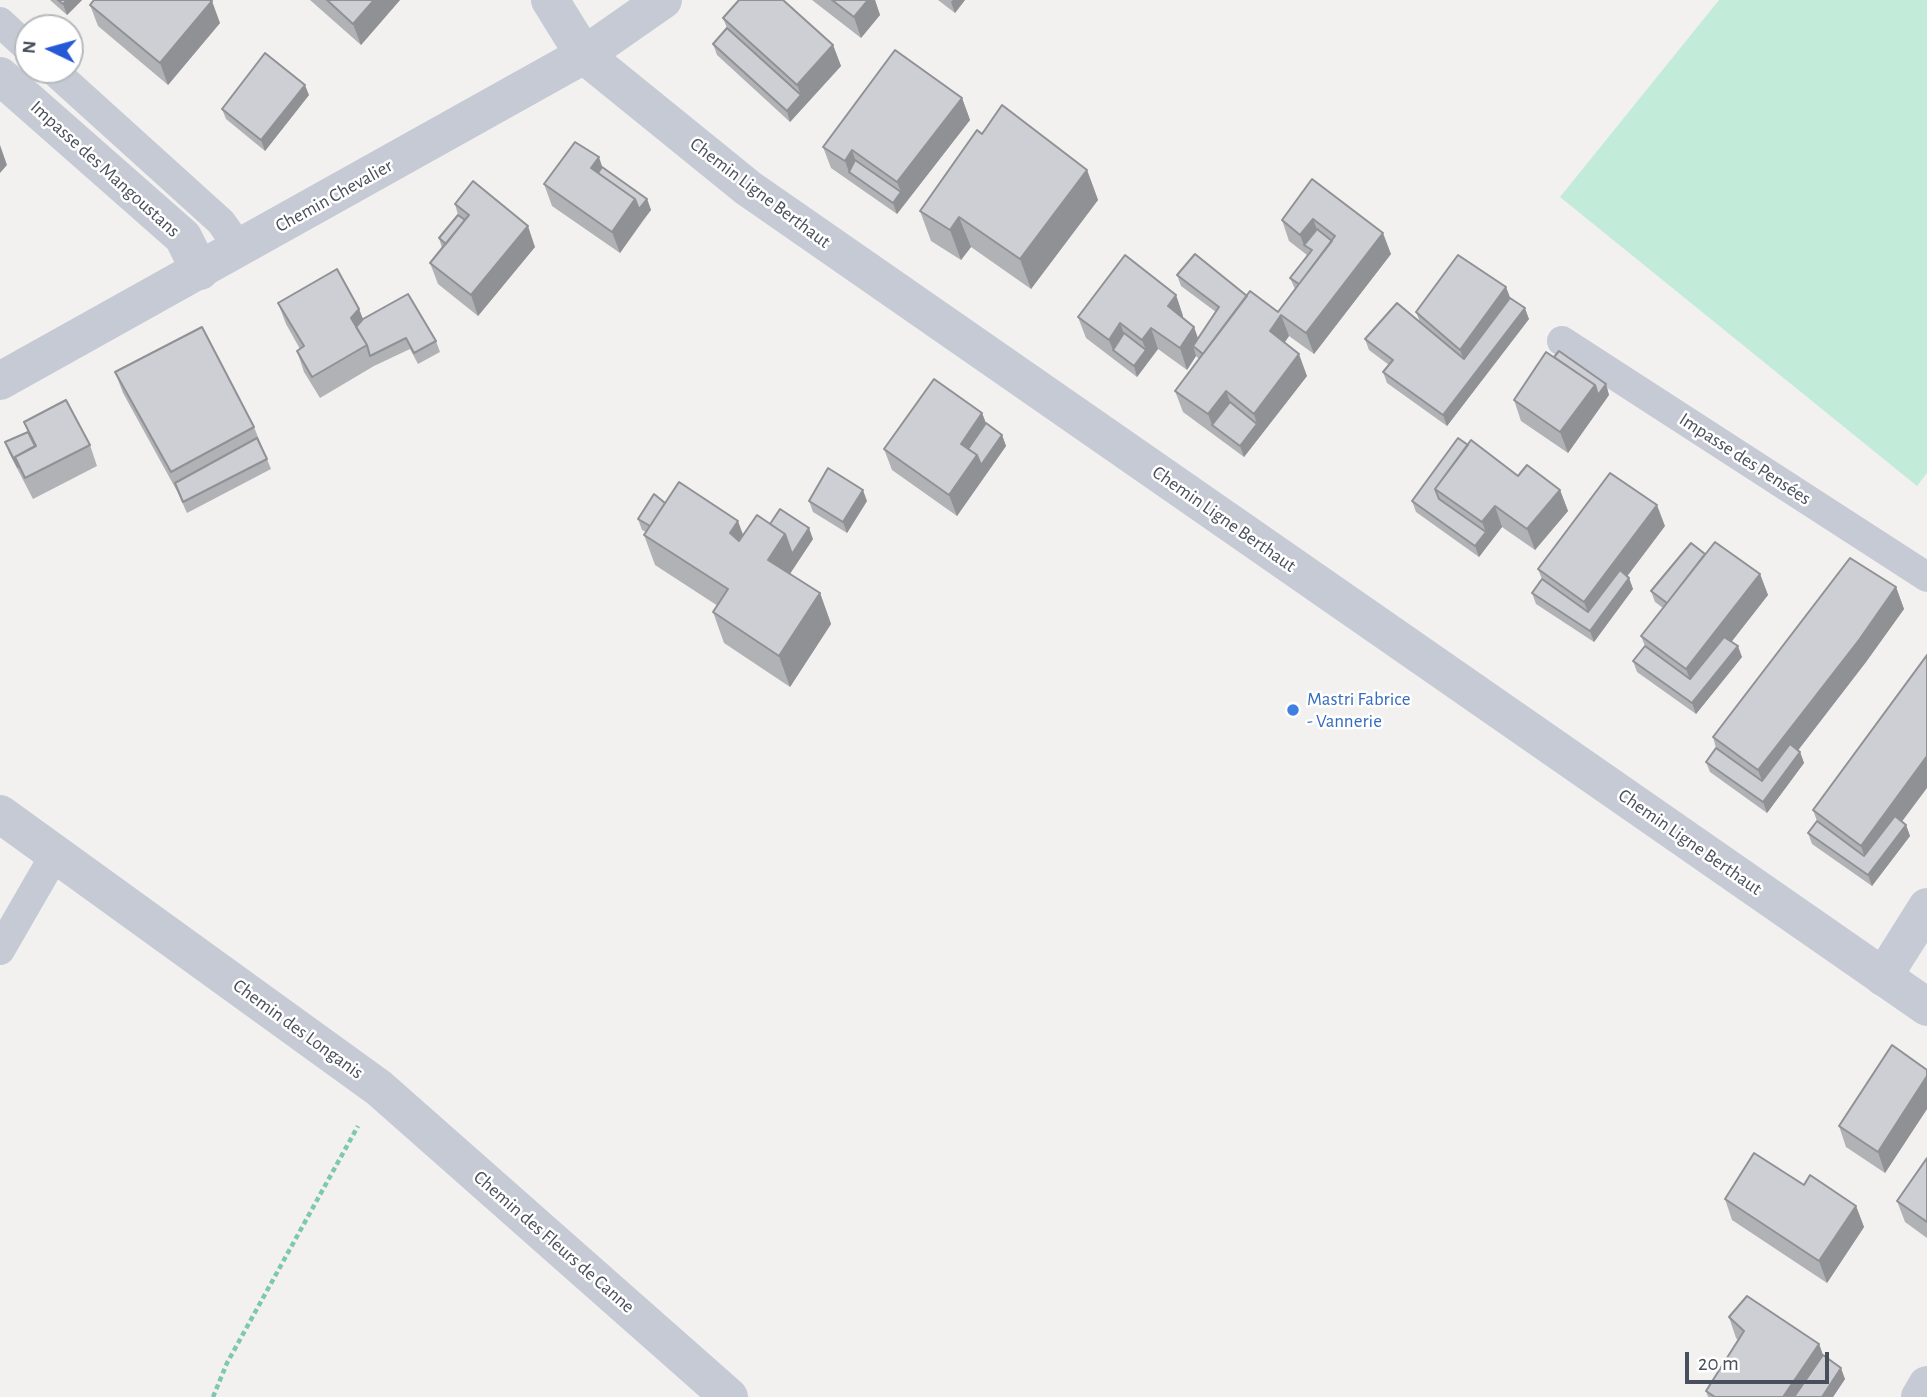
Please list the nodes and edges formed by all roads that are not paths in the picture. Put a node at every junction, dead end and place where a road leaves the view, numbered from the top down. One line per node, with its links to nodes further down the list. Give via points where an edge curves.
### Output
1 (550, 0): 5 (street, Chemin Ligne Berthaut)
2 (663, 0): 5 (street, Chemin Chevalier)
3 (0, 22): 4 (lane)
4 (14, 35)
5 (584, 55): 8 (street, Chemin Chevalier); 17 (street, Chemin Ligne Berthaut, via 748,188)
6 (0, 76): 9 (street, Impasse des Mangoustans, via 183,237)
7 (67, 84): 8 (lane, via 220,222)
8 (240, 248): 9 (street, Chemin Chevalier)
9 (200, 271): 11 (street, Chemin Chevalier)
10 (1563, 341): 12 (lane, Impasse des Pensées)
11 (0, 381)
12 (1927, 577)
13 (0, 814): 14 (street, Chemin des Longanis)
14 (56, 853): 16 (lane); 19 (street, Chemin des Longanis)
15 (1927, 907): 17 (street)
16 (0, 950)
17 (1883, 977): 18 (street, Chemin Ligne Berthaut)
18 (1927, 1007)
19 (379, 1088): 21 (street, Chemin des Fleurs de Canne)
20 (1927, 1385): 22 (street)
21 (730, 1397)
22 (1920, 1397)

